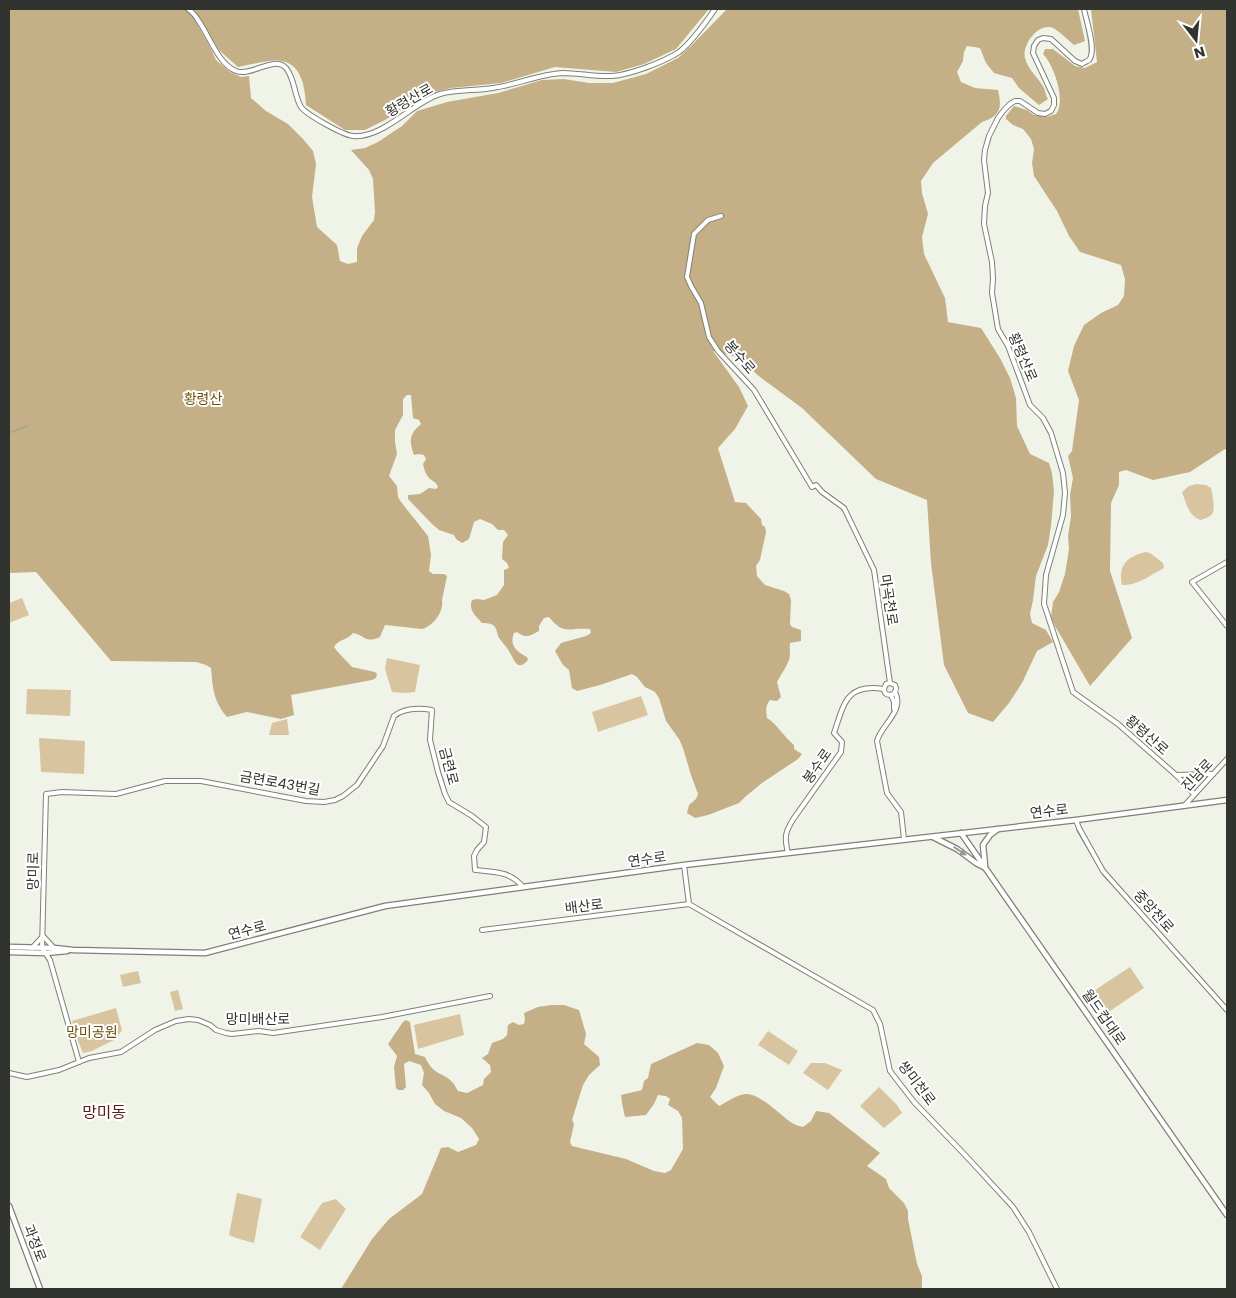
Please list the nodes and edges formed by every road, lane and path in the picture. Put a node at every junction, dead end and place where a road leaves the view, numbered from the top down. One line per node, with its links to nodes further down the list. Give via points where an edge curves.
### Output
1 (188, 9): 2 (street, 황령산로, via 231,69 247,72 279,64 290,75 301,106 307,113 352,136 374,132 433,96 446,92 491,89 547,74 613,76 635,72 679,52)
2 (715, 9)
3 (1084, 9): 14 (street, 황령산로, via 1092,41 1089,60 1082,64 1074,61 1051,39 1038,40 1034,46 1035,60 1054,98 1051,111 1045,114 1015,101 998,118 989,136 984,160 988,193 984,224 993,268 992,293 998,329 1008,346 1030,405 1052,433 1063,473 1063,515 1046,575 1044,604 1073,692 1112,719)
4 (720, 216): 5 (street, 봉수로, via 708,220 694,234 687,277 701,303 709,337 718,352 754,390)
5 (812, 487): 8 (street, 마곡천로, via 816,485 844,508 874,570)
6 (1227, 562): 7 (street, via 1192,582)
7 (1227, 626)
8 (890, 683): 9 (street); 10 (street, 마곡천로, via 896,688)
9 (884, 689): 10 (street, via 886,694); 24 (street, 봉수로, via 857,691 844,703 834,733 842,742 841,752 787,830)
10 (893, 694): 23 (street, via 898,702 877,741 887,793 901,812)
11 (432, 710): 15 (street, 금련로43번길, via 407,710 394,716 383,746 357,785 343,796 327,802 201,781 165,781 116,794); 27 (street, 금련로, via 430,740 445,794 449,802 486,828 484,842 474,856 475,870 502,873 516,879)
12 (1227, 759): 13 (street, 진남로)
13 (1213, 774): 14 (street); 16 (street, 진남로)
14 (1176, 775): 16 (street, 황령산로)
15 (46, 794): 30 (street, 망미로)
16 (1194, 794): 18 (street, 진남로)
17 (1227, 800): 18 (main road, 연수로)
18 (1184, 806): 19 (main road, 연수로)
19 (1076, 820): 20 (main road, 연수로); 39 (street, 중앙천로, via 1103,871)
20 (998, 829): 21 (main road, 연수로); 26 (main road, via 983,845)
21 (961, 833): 22 (main road, 연수로); 26 (main road, 월드컵대로)
22 (932, 836): 23 (main road, 연수로); 26 (main road, one-way to 26)
23 (904, 840): 24 (main road, 연수로)
24 (788, 853): 25 (main road, 연수로)
25 (684, 865): 27 (main road, 연수로); 28 (street)
26 (986, 868): 43 (main road, 월드컵대로)
27 (523, 887): 35 (main road, 연수로, via 385,906 205,953)
28 (690, 904): 29 (street, 배산로); 45 (street, 쌍미천로, via 873,1010 880,1024 890,1070 914,1102 1013,1207)
29 (482, 930)
30 (43, 936): 32 (street); 33 (street, 망미로); 34 (street)
31 (9, 947): 32 (main road, 연수로)
32 (32, 948): 33 (main road, 연수로)
33 (42, 948): 34 (main road, 연수로); 37 (street)
34 (54, 948): 35 (main road, 연수로)
35 (73, 950): 37 (main road, 연수로)
36 (9, 952): 37 (main road, 연수로)
37 (46, 953): 40 (street)
38 (490, 996): 40 (street, 망미배산로, via 273,1034 259,1031 226,1033 189,1018 155,1030 121,1052)
39 (1227, 1010)
40 (79, 1062): 41 (street, 망미배산로, via 27,1078)
41 (9, 1073)
42 (9, 1206): 44 (main road, 과정로)
43 (1227, 1215)
44 (40, 1289)
45 (1057, 1289)

